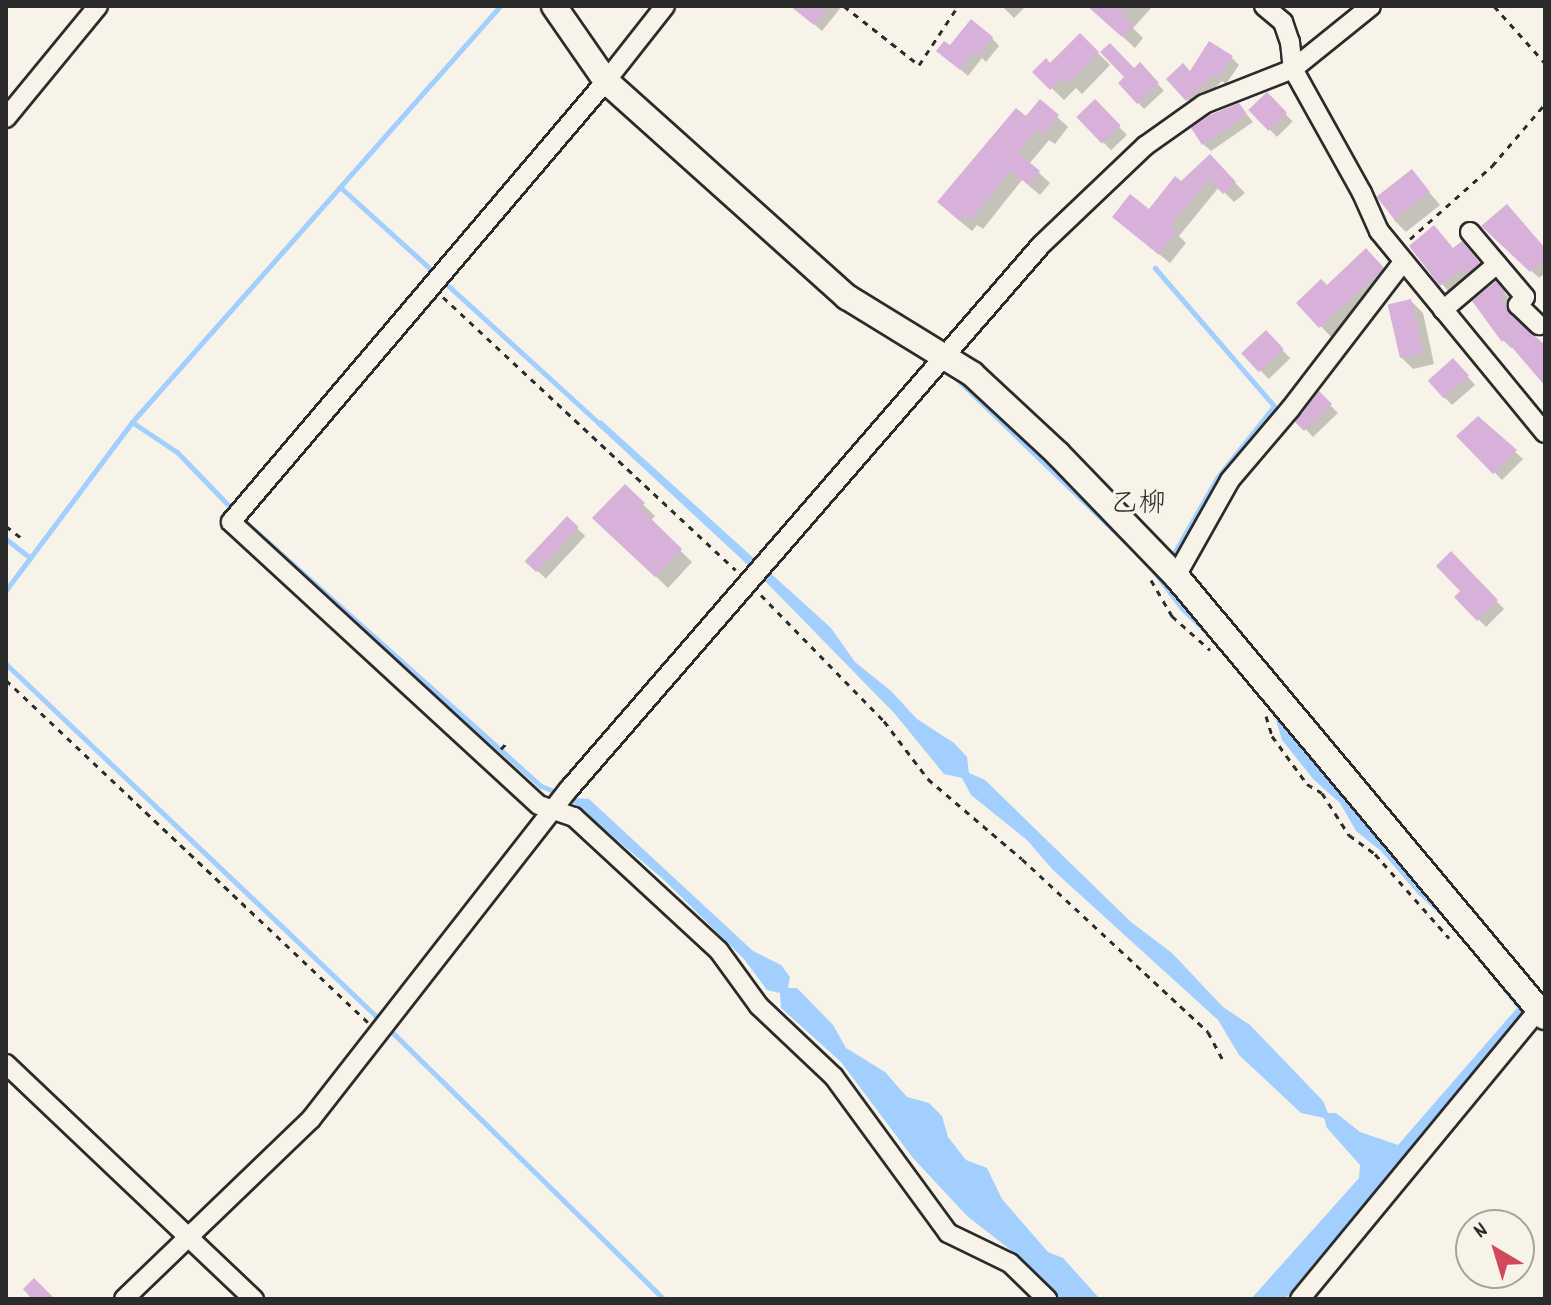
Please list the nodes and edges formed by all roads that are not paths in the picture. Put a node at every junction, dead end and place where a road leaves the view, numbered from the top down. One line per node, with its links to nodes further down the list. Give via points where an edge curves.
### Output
1 (98, 6): 8 (street)
2 (554, 6): 7 (street)
3 (665, 6): 7 (street)
4 (1264, 6): 6 (street, via 1283,22)
5 (1371, 6): 6 (street)
6 (1293, 69): 10 (street, via 1379,231); 14 (street, via 1204,104 1145,146 1041,245)
7 (606, 81): 14 (street, via 847,297); 17 (street, via 231,522 539,805)
8 (6, 118)
9 (1470, 232): 11 (street)
10 (1399, 257): 12 (street); 16 (street, via 1291,408 1230,480)
11 (1497, 264): 12 (street); 13 (street, via 1525,297 1518,305)
12 (1443, 310): 15 (street)
13 (1539, 325)
14 (946, 355): 16 (street, via 1058,454); 17 (street)
15 (1545, 433)
16 (1176, 576): 18 (street)
17 (562, 801): 20 (street, via 286,1146); 23 (street, via 719,951 759,1006 834,1077 948,1233 1010,1263)
18 (1542, 1013): 24 (street)
19 (6, 1064): 20 (street)
20 (191, 1236): 21 (street); 22 (street)
21 (124, 1299)
22 (254, 1299)
23 (1047, 1299)
24 (1300, 1299)

